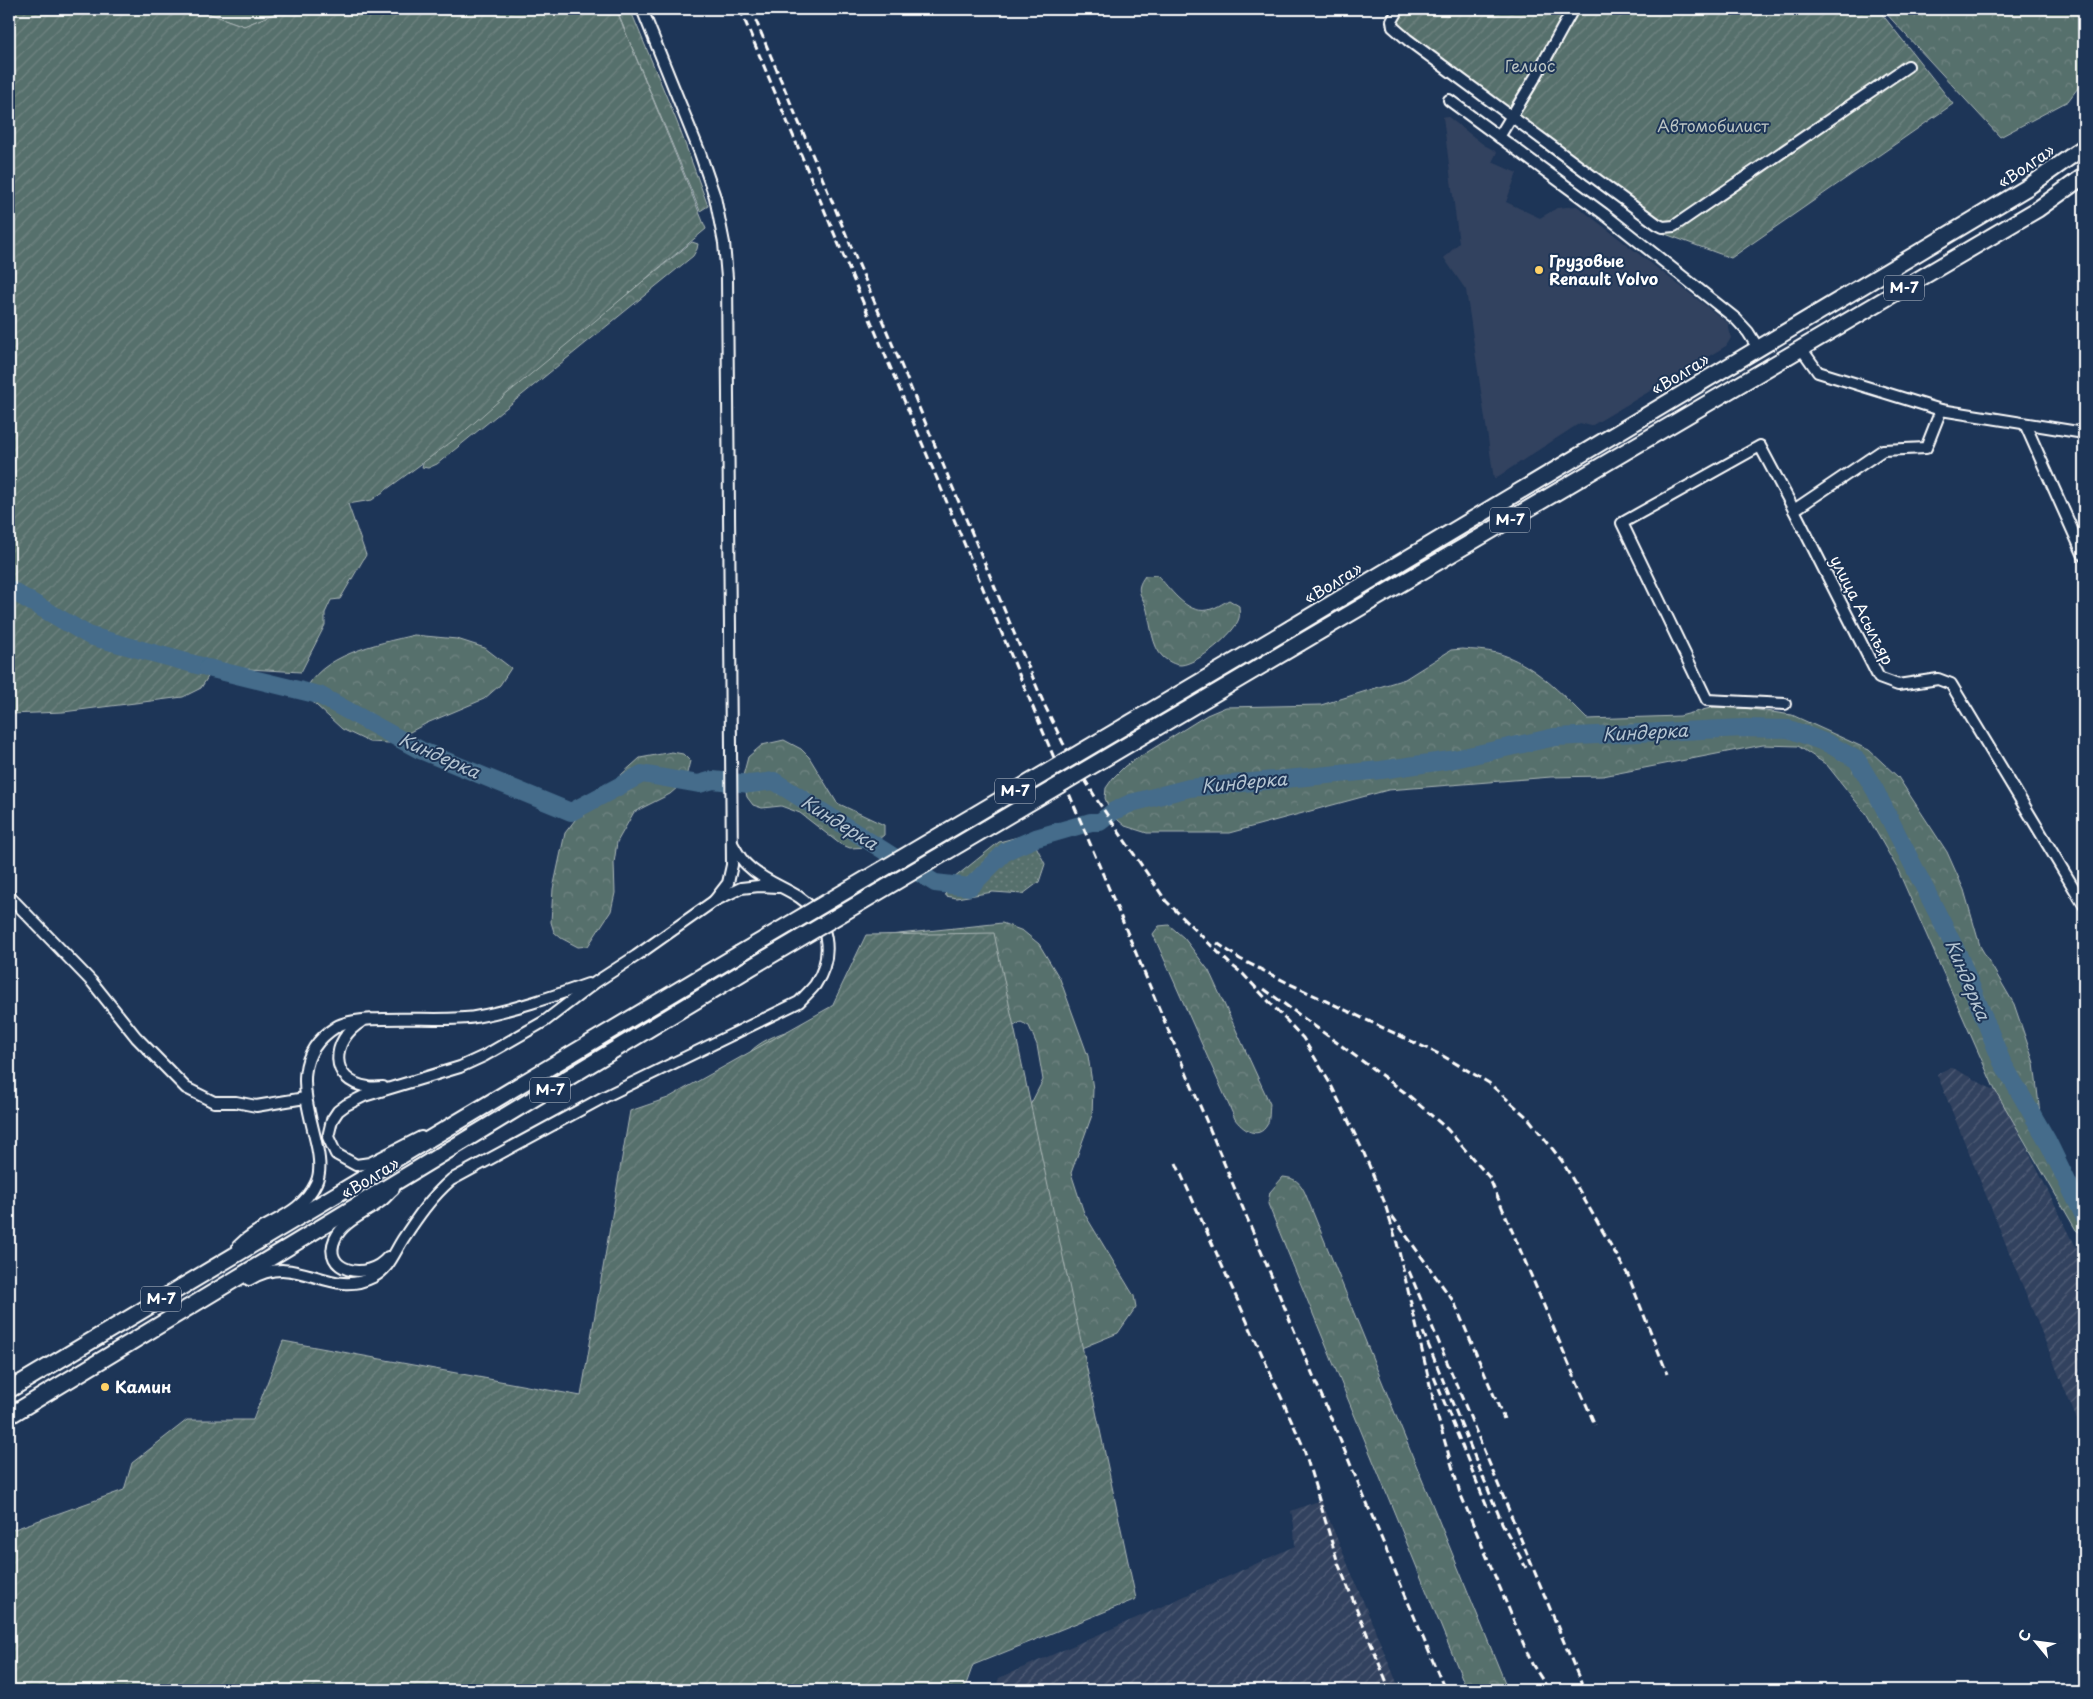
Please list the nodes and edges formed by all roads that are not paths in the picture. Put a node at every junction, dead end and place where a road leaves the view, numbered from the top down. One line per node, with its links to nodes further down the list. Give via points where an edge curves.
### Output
1 (642, 9): 18 (street, via 700,153 715,197 724,243 727,278)
2 (1399, 9): 6 (street, via 1392,21 1393,27)
3 (1573, 9): 6 (street)
4 (1908, 66): 6 (street, via 1674,226 1657,224)
5 (1449, 100): 7 (street)
6 (1512, 116): 7 (street)
7 (1499, 137): 10 (street, via 1604,214 1736,319)
8 (2084, 147): 10 (highway, «Волга» / М-7, via 2028,187)
9 (2084, 176): 11 (highway, М-7, via 2038,209)
10 (1758, 348): 27 (highway, «Волга» / М-7, bridge)
11 (1801, 348): 12 (street, via 1818,372); 28 (highway, «Волга» / М-7, bridge, via 748,969)
12 (1941, 410): 13 (street); 15 (street, via 1926,448 1883,450)
13 (2025, 424): 14 (street); 16 (street)
14 (2084, 433)
15 (1794, 510): 17 (street, улица Асылъяр, via 1760,446 1622,523 1707,700); 22 (street, улица Асылъяр, via 1879,678 1898,685 1938,679 1951,684)
16 (2084, 556)
17 (1785, 704)
18 (732, 843): 19 (street, via 745,864); 21 (street, via 731,874)
19 (783, 888): 21 (street, via 742,888); 29 (street, via 808,904 820,919 828,938 826,955 815,984 799,1002 604,1097 451,1180 436,1194)
20 (9, 896): 26 (street, via 92,982 136,1037 186,1088 214,1102 256,1106)
21 (714, 901): 23 (street)
22 (2084, 906)
23 (596, 982): 24 (street, via 537,1002 474,1017); 25 (street, via 545,1021 484,1056 460,1067)
24 (366, 1019): 25 (street, via 343,1038 337,1060 350,1080 368,1088); 26 (street, via 338,1026 318,1043 307,1060)
25 (394, 1087): 27 (street, via 364,1096 338,1111 328,1137 336,1154 356,1165 370,1163 415,1139)
26 (305, 1098): 30 (street, via 319,1166 310,1197 294,1211 242,1242)
27 (448, 1127): 30 (highway, «Волга» / М-7)
28 (404, 1178): 29 (street, via 381,1202 344,1226 334,1240 333,1250 344,1268 356,1272 374,1269); 31 (highway, «Волга» / М-7)
29 (402, 1242): 31 (street, via 389,1264 364,1281 342,1285 304,1272 276,1269 259,1274 210,1302)
30 (222, 1262): 32 (highway, «Волга» / М-7)
31 (185, 1310): 33 (highway, «Волга» / М-7)
32 (9, 1390)
33 (9, 1416)

